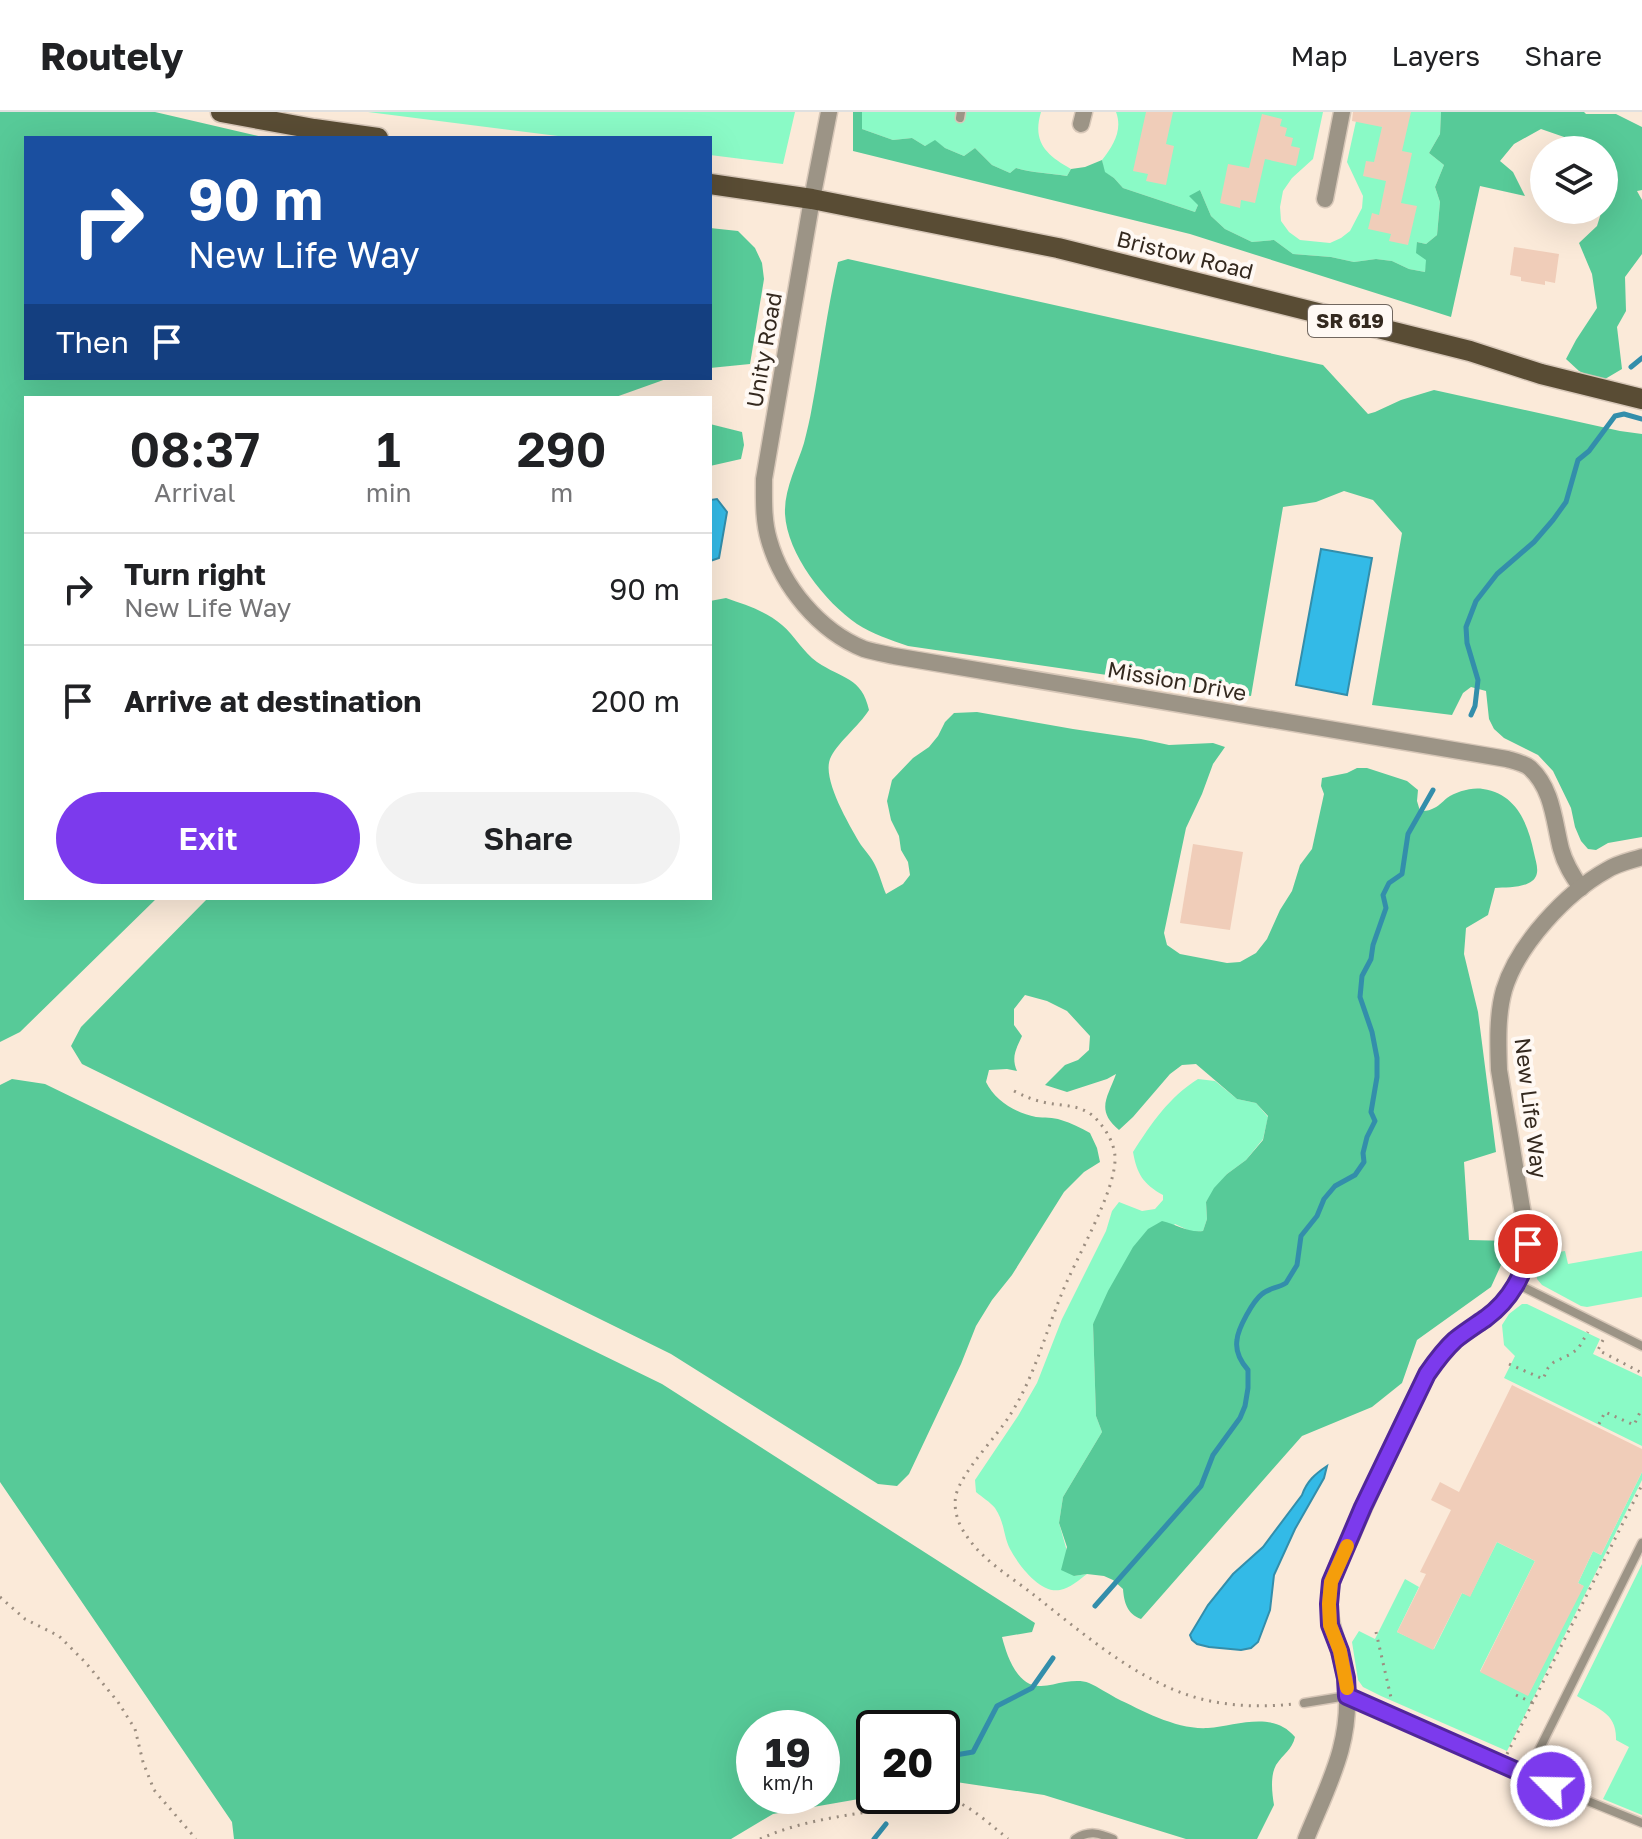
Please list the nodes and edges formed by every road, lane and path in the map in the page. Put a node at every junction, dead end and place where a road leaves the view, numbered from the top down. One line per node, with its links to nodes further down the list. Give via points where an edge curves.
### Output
1 (221, 112): 4 (main road)
2 (829, 112): 6 (street, Unity Road)
3 (1342, 112): 7 (street)
4 (364, 136)
5 (712, 184): 6 (main road, Bristow Road / SR 619)
6 (812, 199): 8 (main road, Bristow Road / SR 619, via 1058,248); 9 (street, Unity Road, via 764,479)
7 (1325, 199)
8 (1642, 399)
9 (764, 509): 11 (street, Mission Drive, via 777,564 792,589 813,614 865,649 1507,759 1528,767 1550,798 1562,851)
10 (1642, 857): 11 (street, New Life Way, via 1608,869)
11 (1581, 888): 13 (street, New Life Way, via 1531,940 1504,989 1499,1017 1499,1070 1528,1244)
12 (1014, 1091): 30 (path, via 1087,1111 1113,1144 1115,1160 1107,1191 1023,1391 957,1492 955,1505 964,1534 1081,1634 1148,1676 1208,1701)
13 (1516, 1284): 14 (lane); 28 (street, New Life Way, via 1506,1300 1457,1339 1427,1374 1331,1582 1330,1625)
14 (1593, 1322): 15 (lane); 17 (path, via 1578,1349 1554,1362 1543,1379)
15 (1608, 1329): 16 (lane); 18 (path, via 1598,1350)
16 (1642, 1346)
17 (1509, 1364)
18 (1642, 1373)
19 (1642, 1408): 21 (path)
20 (1599, 1424): 21 (path, via 1605,1412)
21 (1634, 1425): 22 (path)
22 (1642, 1430)
23 (1642, 1485): 31 (path)
24 (1642, 1543): 33 (lane)
25 (0, 1597): 36 (path, via 25,1619 59,1636 118,1702 135,1729 154,1790)
26 (1376, 1632): 29 (path)
27 (1516, 1695): 31 (path)
28 (1347, 1696): 30 (lane); 33 (lane); 35 (street, New Life Way, via 1341,1755)
29 (1391, 1701)
30 (1304, 1703)
31 (1533, 1703): 32 (path)
32 (1506, 1756)
33 (1526, 1776): 34 (lane)
34 (1642, 1823)
35 (1309, 1838)
36 (196, 1839)
37 (760, 1839): 38 (path, via 833,1818 930,1801 956,1801)
38 (1008, 1839)
39 (1075, 1839): 40 (lane, via 1098,1832)
40 (1113, 1839)

